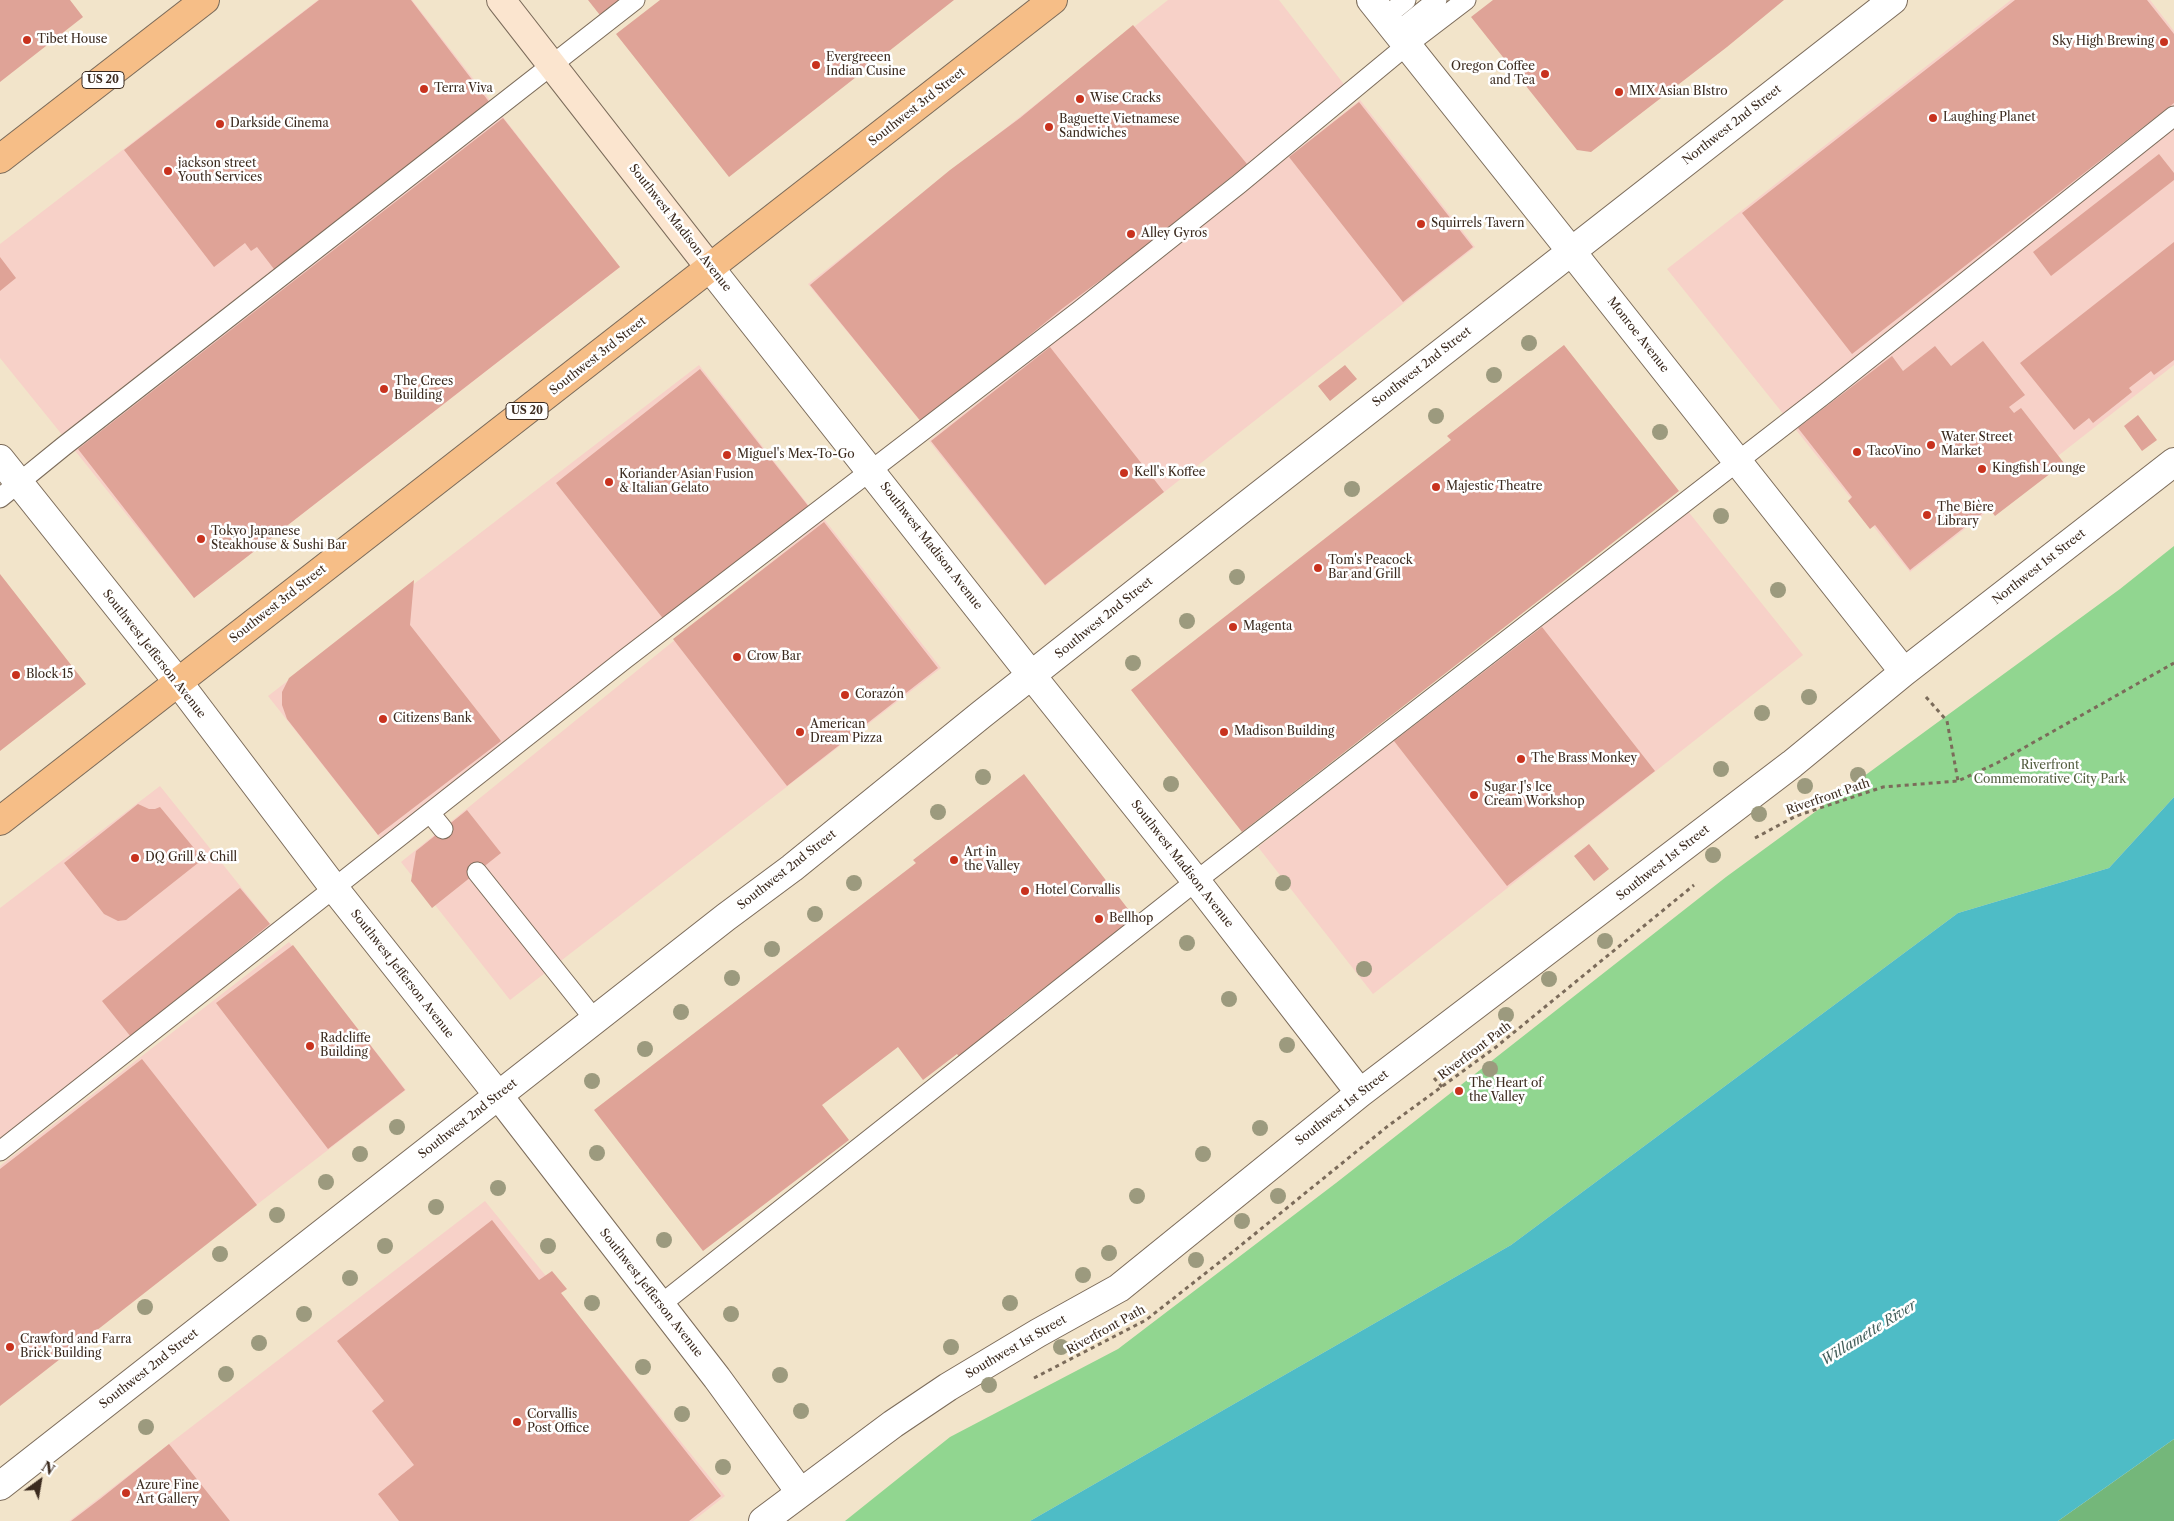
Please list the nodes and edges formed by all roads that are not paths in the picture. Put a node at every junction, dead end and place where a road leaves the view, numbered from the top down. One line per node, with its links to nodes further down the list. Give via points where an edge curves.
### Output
1 (205, 0): 12 (highway, US 20)
2 (501, 0): 10 (main road, Southwest Madison Avenue)
3 (635, 0): 10 (lane)
4 (1053, 0): 14 (highway, Southwest 3rd Street / US 20)
5 (1406, 0): 9 (lane)
6 (1437, 0): 9 (lane)
7 (1466, 0): 9 (lane)
8 (1892, 0): 13 (street, Northwest 2nd Street)
9 (1390, 24): 13 (street, Monroe Avenue); 18 (lane, via 1146,259)
10 (552, 65): 14 (main road, Southwest Madison Avenue); 19 (lane)
11 (2174, 116): 16 (lane)
12 (0, 160)
13 (1571, 250): 16 (street, Monroe Avenue); 21 (street, Southwest 2nd Street)
14 (710, 268): 18 (street, Southwest Madison Avenue); 22 (highway, Southwest 3rd Street / US 20)
15 (0, 459): 19 (street, Southwest Jefferson Avenue)
16 (1737, 460): 20 (street, Monroe Avenue); 27 (lane)
17 (2174, 462): 20 (street, Northwest 1st Street)
18 (871, 469): 21 (street, Southwest Madison Avenue); 23 (lane)
19 (9, 491): 22 (street, Southwest Jefferson Avenue)
20 (1904, 672): 30 (street, Southwest 1st Street, via 1777,776)
21 (1032, 676): 27 (street, Southwest Madison Avenue); 29 (street, Southwest 2nd Street)
22 (178, 682): 24 (highway, Southwest 3rd Street / US 20); 28 (street, Southwest Jefferson Avenue)
23 (430, 813): 25 (lane); 28 (lane)
24 (0, 821)
25 (443, 829)
26 (478, 872): 29 (lane)
27 (1196, 881): 30 (street, Southwest Madison Avenue); 33 (lane)
28 (334, 888): 31 (street, Southwest Jefferson Avenue); 32 (lane)
29 (595, 1020): 31 (street, Southwest 2nd Street)
30 (1360, 1092): 35 (street, Southwest 1st Street, via 1119,1288 1038,1332 948,1387)
31 (498, 1095): 33 (street, Southwest Jefferson Avenue); 34 (street, Southwest 2nd Street)
32 (0, 1151)
33 (660, 1305): 35 (street, Southwest Jefferson Avenue)
34 (0, 1486)
35 (800, 1492): 36 (street, Southwest 1st Street)
36 (763, 1521)

